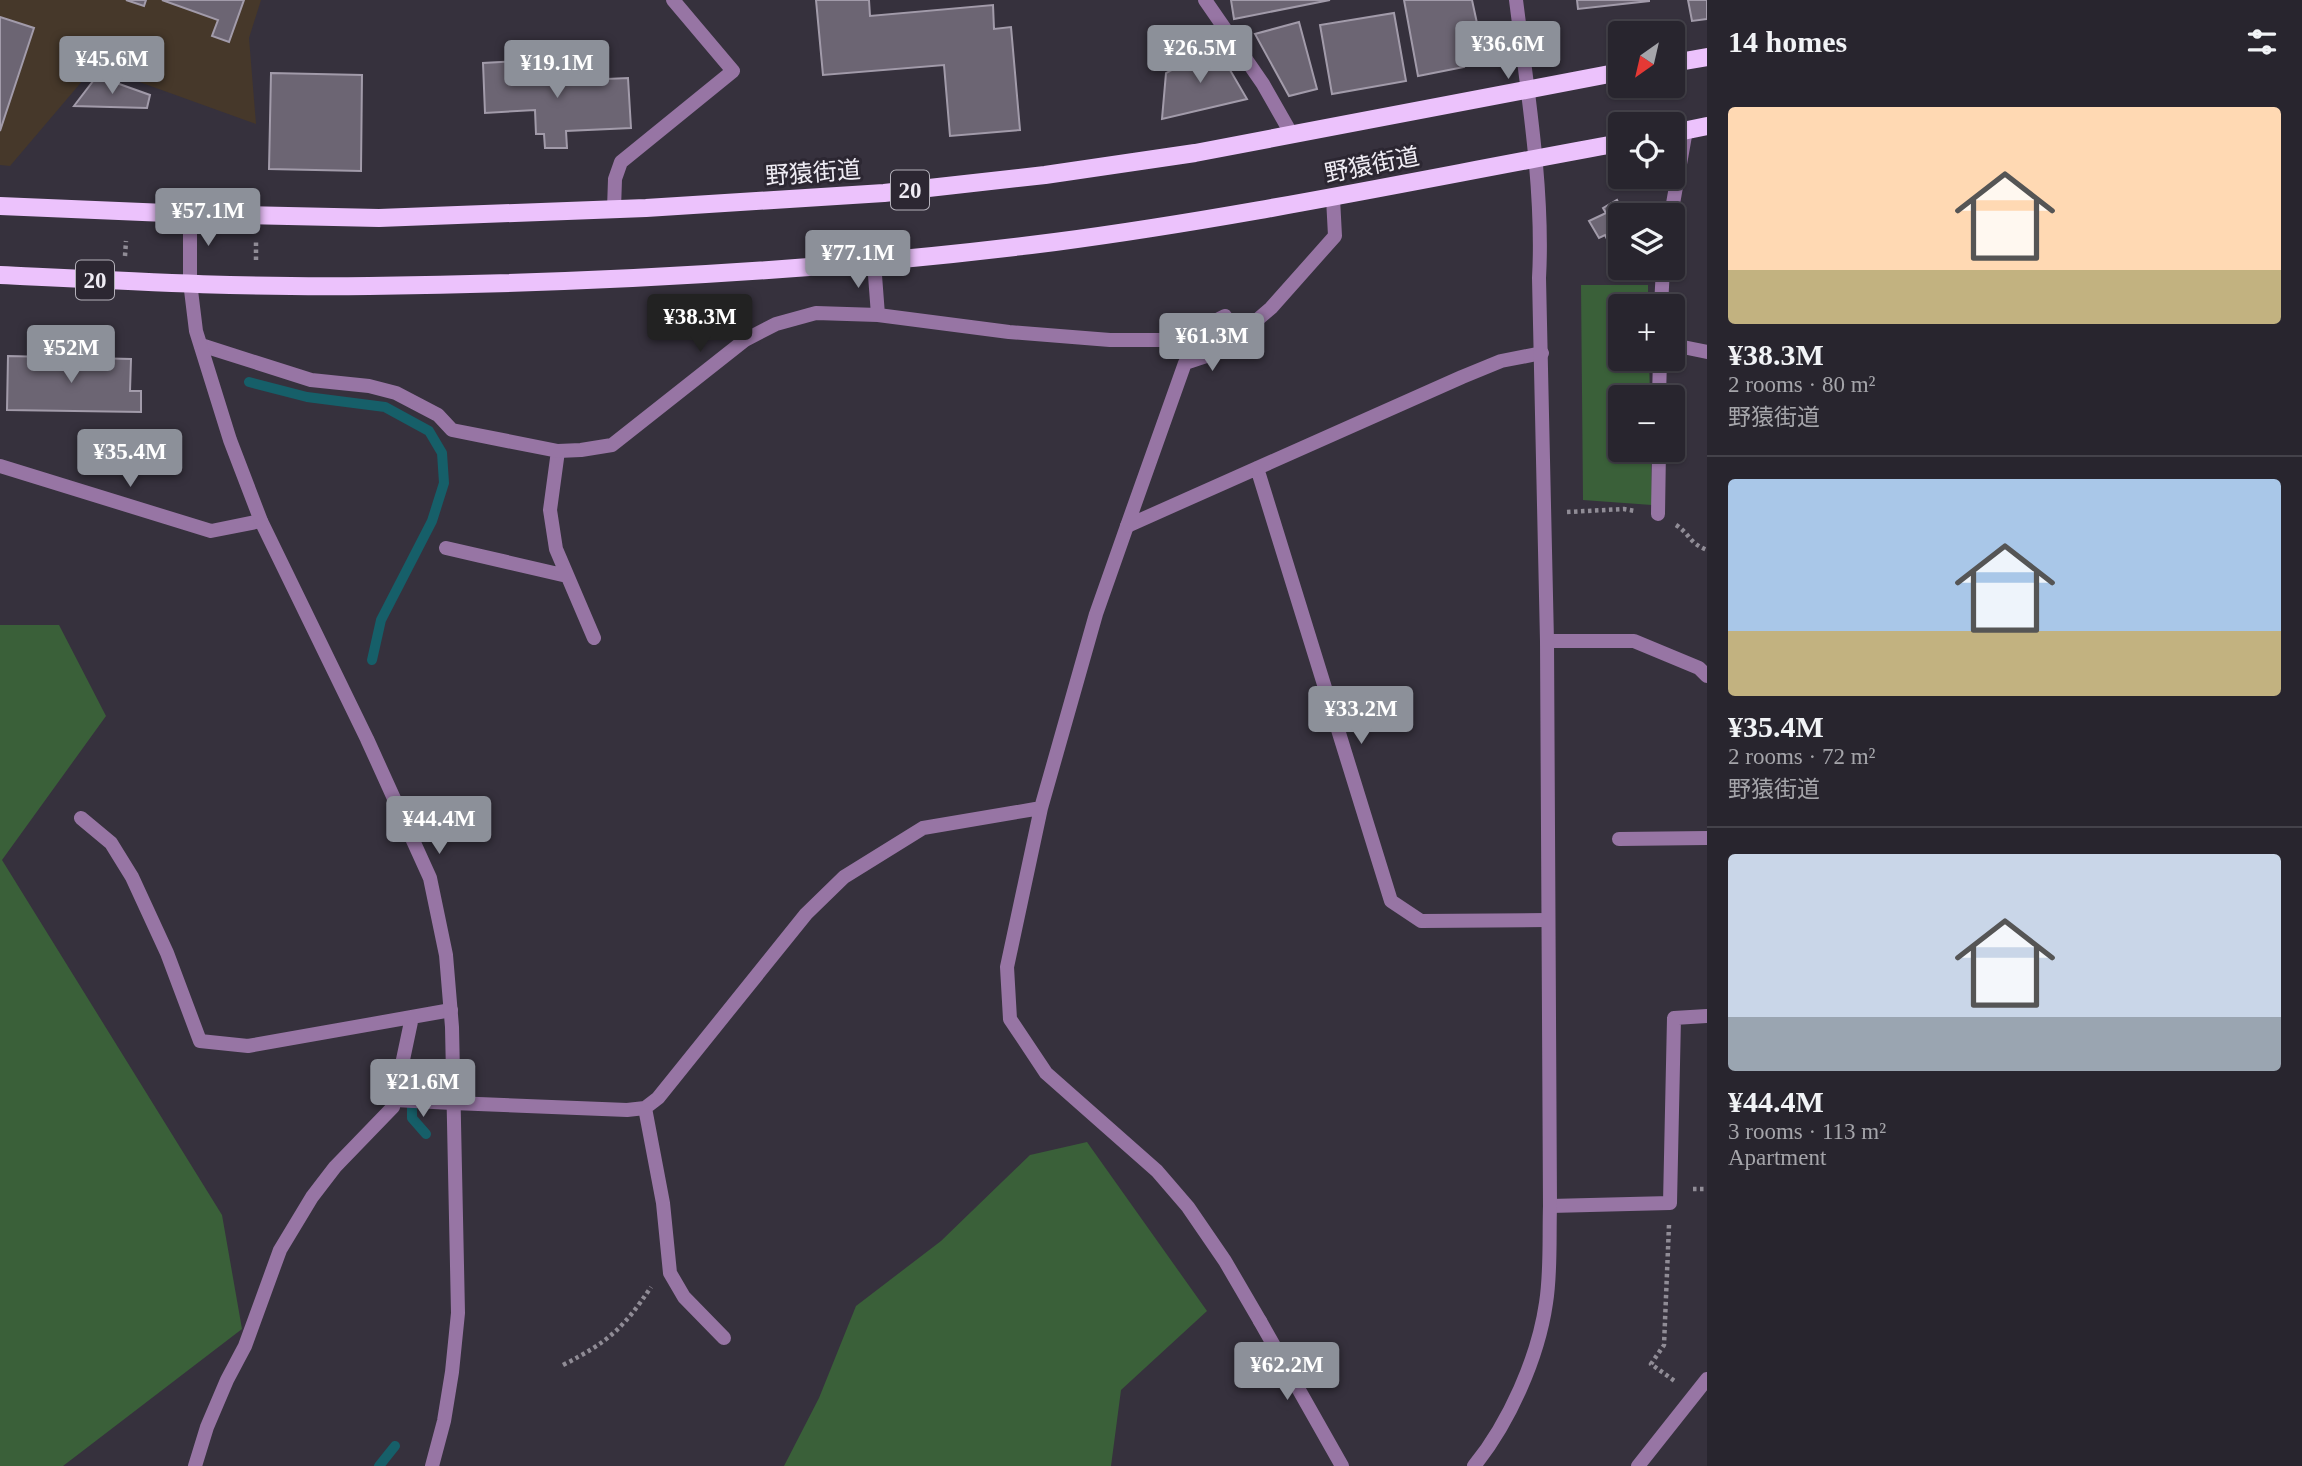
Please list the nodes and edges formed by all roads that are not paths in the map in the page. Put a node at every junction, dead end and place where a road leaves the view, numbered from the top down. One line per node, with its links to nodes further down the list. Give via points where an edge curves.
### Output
1 (673, 0): 15 (street, via 733,71 621,162)
2 (1205, 0): 10 (street)
3 (1516, 0): 7 (street)
4 (1707, 57): 5 (main road)
5 (1685, 61)
6 (1608, 74): 7 (main road, 野猿街道 / 20)
7 (1527, 89): 10 (main road, 野猿街道 / 20); 12 (street)
8 (1707, 126): 9 (main road)
9 (1685, 130)
10 (1292, 135): 15 (main road, 野猿街道 / 20, via 1059,173 884,193)
11 (1608, 145): 12 (main road, 野猿街道 / 20)
12 (1534, 159): 13 (main road, 野猿街道 / 20); 25 (street)
13 (1334, 198): 17 (main road, 野猿街道 / 20, via 1185,224); 32 (street, via 1335,236 1271,308 1221,351 1185,363)
14 (0, 206): 16 (main road, 野猿街道 / 20)
15 (614, 209): 16 (main road, 野猿街道 / 20, via 379,218)
16 (190, 214): 19 (street)
17 (874, 262): 19 (main road, 野猿街道 / 20, via 639,278 366,286); 20 (street)
18 (0, 275): 19 (main road, 野猿街道 / 20)
19 (190, 282): 22 (street)
20 (878, 316): 21 (street, via 1009,332 1177,340); 26 (street, via 816,313 776,324 745,340 612,446)
21 (1225, 316)
22 (201, 345): 26 (street, via 311,380 396,393 438,415 452,430); 31 (street)
23 (1685, 347): 24 (street)
24 (1707, 352)
25 (1542, 353): 29 (street, via 1501,361); 36 (street)
26 (558, 451): 34 (street, via 550,510 556,550)
27 (1659, 462): 30 (street)
28 (0, 466): 31 (street, via 211,531)
29 (1257, 467): 32 (street); 42 (street, via 1391,901 1421,921)
30 (1658, 514)
31 (261, 521): 43 (street, via 430,878 446,956)
32 (1127, 526): 38 (street, via 1096,614)
33 (446, 548): 34 (street)
34 (567, 576): 35 (street)
35 (594, 638)
36 (1547, 640): 37 (street, via 1634,641 1699,668); 42 (street)
37 (1707, 677)
38 (1041, 808): 48 (street, via 923,828 844,877 806,914 658,1098); 54 (street, via 1007,967 1010,1019 1046,1073 1157,1171 1188,1207 1225,1261)
39 (81, 818): 45 (street, via 111,843 132,877 200,1041 248,1046)
40 (1707, 838): 41 (street)
41 (1619, 839)
42 (1548, 920): 49 (street)
43 (451, 1010): 45 (street); 47 (street)
44 (1707, 1016): 49 (street, via 1674,1018 1670,1203)
45 (412, 1017): 46 (street)
46 (395, 1100): 47 (street); 52 (street, via 327,1177 280,1250)
47 (453, 1103): 48 (street); 53 (street, via 458,1313 444,1421)
48 (645, 1108): 50 (street, via 663,1203 670,1273 684,1297)
49 (1550, 1206): 55 (street, via 1546,1303 1536,1346 1514,1401)
50 (724, 1338)
51 (1707, 1379): 56 (street)
52 (195, 1466)
53 (432, 1466)
54 (1342, 1466)
55 (1474, 1466)
56 (1638, 1466)

